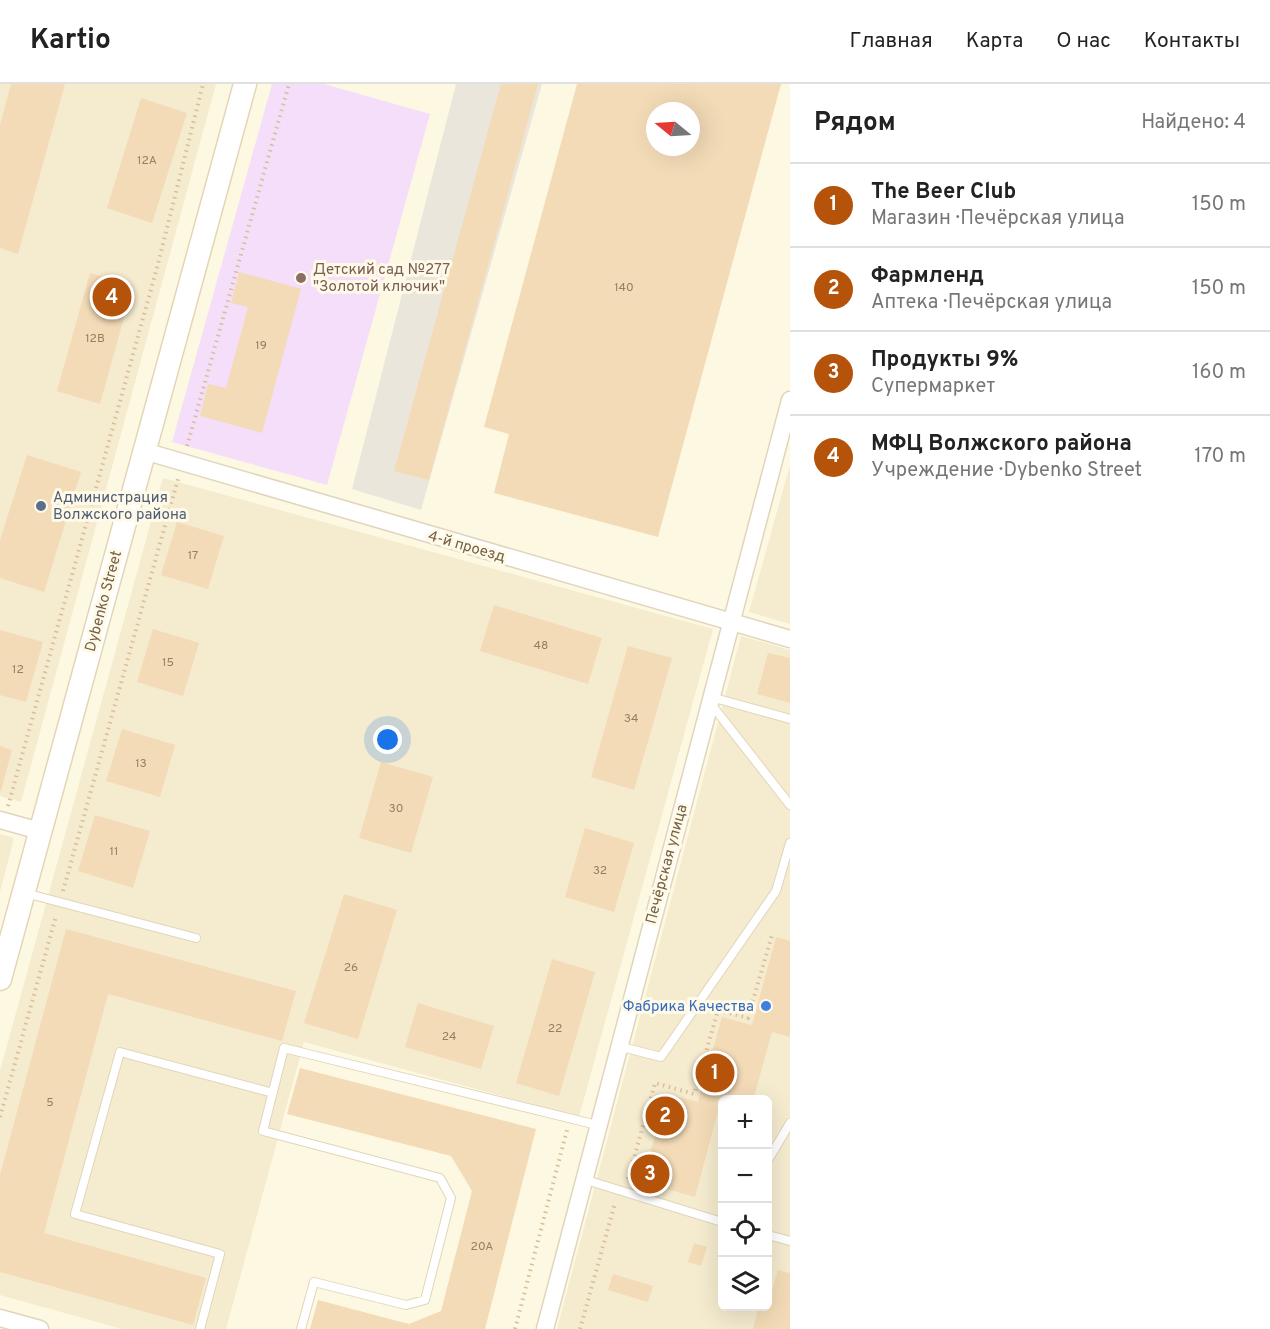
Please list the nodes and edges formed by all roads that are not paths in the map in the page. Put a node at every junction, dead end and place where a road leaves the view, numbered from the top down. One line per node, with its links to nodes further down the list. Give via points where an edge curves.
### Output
1 (245, 84): 3 (main road, Dybenko Street)
2 (790, 400): 4 (street, Печёрская улица)
3 (144, 451): 4 (street, 4-й проезд); 10 (main road, Dybenko Street)
4 (730, 622): 5 (street, 4-й проезд); 6 (street, Печёрская улица)
5 (790, 639)
6 (710, 699): 7 (lane); 8 (lane); 15 (street, Печёрская улица)
7 (790, 719)
8 (790, 805)
9 (2, 821): 10 (street)
10 (40, 831): 12 (main road, Dybenko Street)
11 (790, 843): 15 (lane, via 776,891 661,1056)
12 (23, 893): 13 (lane); 14 (main road, Dybenko Street)
13 (196, 938)
14 (0, 979)
15 (618, 1046): 18 (street, Печёрская улица)
16 (273, 1093): 18 (lane, via 284,1048); 26 (lane, via 120,1052 75,1214 220,1254); 27 (lane, via 263,1131 441,1178 451,1198 425,1300 406,1305 314,1282)
17 (790, 1123): 19 (lane)
18 (597, 1125): 20 (street, Печёрская улица)
19 (772, 1153)
20 (584, 1179): 21 (lane); 28 (street, Печёрская улица)
21 (718, 1220)
22 (772, 1236): 23 (lane)
23 (790, 1241)
24 (0, 1318): 25 (street)
25 (40, 1329)
26 (200, 1329)
27 (301, 1329)
28 (544, 1329)

